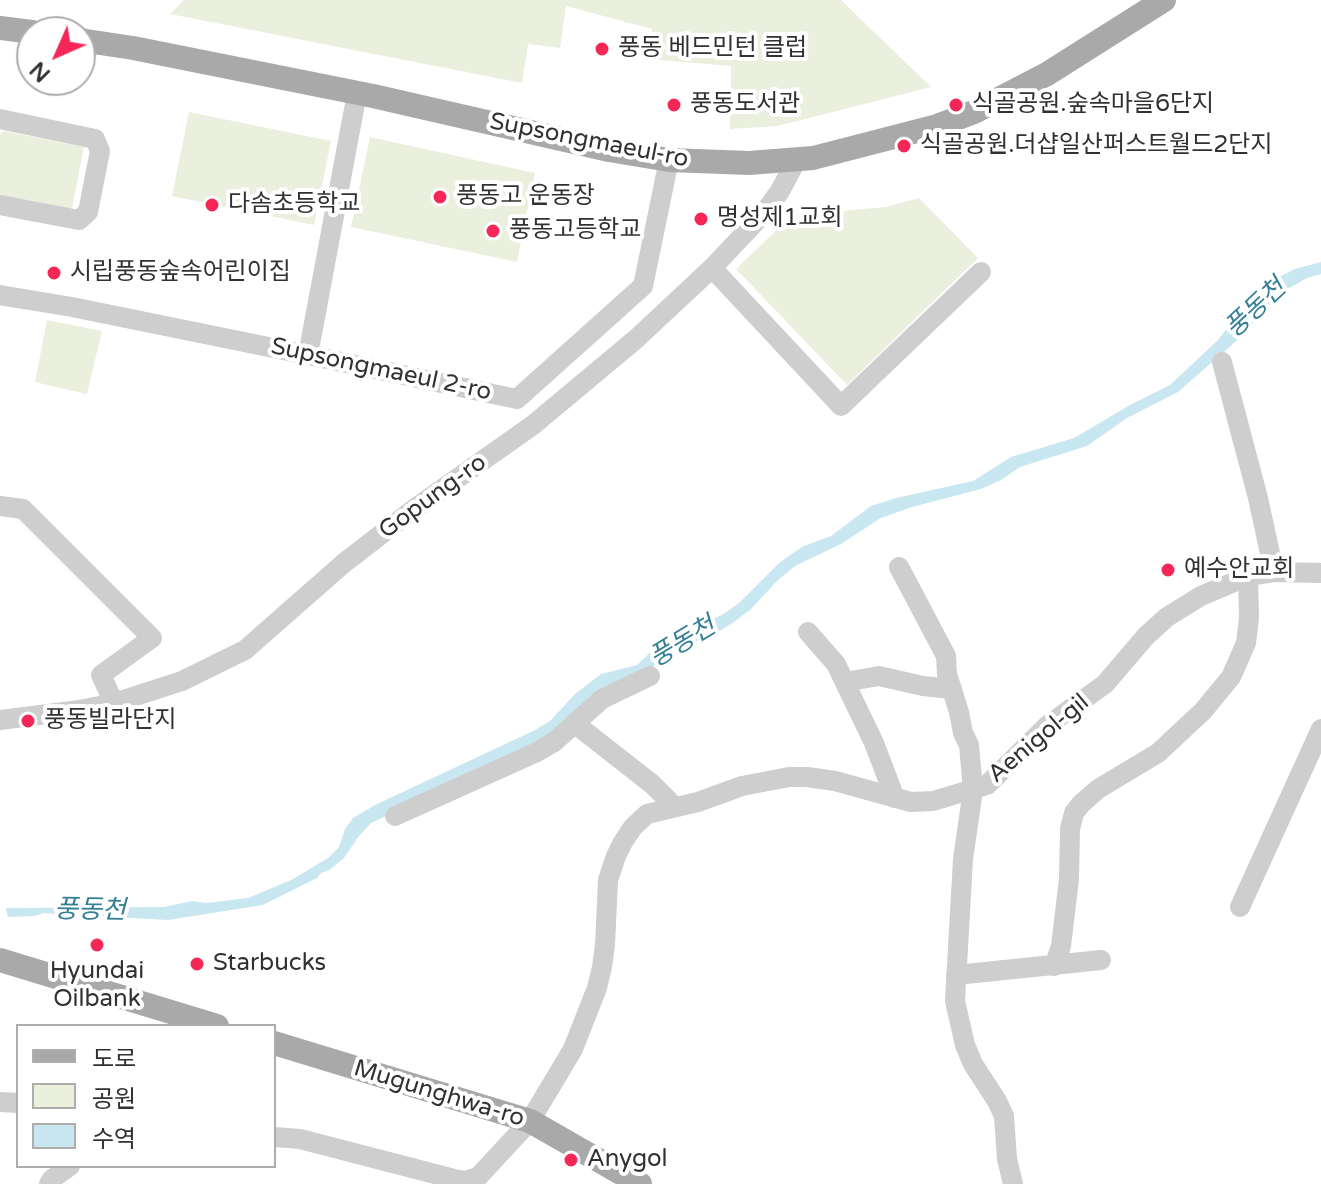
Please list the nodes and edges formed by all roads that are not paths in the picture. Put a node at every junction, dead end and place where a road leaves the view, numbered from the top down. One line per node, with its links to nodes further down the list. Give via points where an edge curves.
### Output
1 (1146, 0): 3 (main road)
2 (1164, 0): 3 (main road, Supsongmaeul-ro)
3 (1105, 38): 7 (main road, Supsongmaeul-ro, via 974,112 937,126)
4 (96, 42): 5 (main road, Supsongmaeul-ro)
5 (357, 93): 8 (main road, Supsongmaeul-ro); 13 (street)
6 (0, 119): 9 (street, via 95,139 100,151 88,212 79,220)
7 (797, 159): 8 (main road, Supsongmaeul-ro); 10 (street, Gopung-ro, via 764,213)
8 (669, 160): 13 (street, Supsongmaeul 2-ro, via 643,286 517,399)
9 (0, 205)
10 (712, 268): 11 (street, via 841,406); 24 (street, Gopung-ro, via 544,416 367,545 245,650 182,681)
11 (981, 272)
12 (0, 295): 13 (street, Supsongmaeul 2-ro)
13 (308, 355)
14 (1222, 362): 17 (street)
15 (0, 506): 24 (street, via 23,509 152,638 101,675)
16 (899, 567): 23 (street, via 946,656)
17 (1274, 572): 18 (street, Aenigol-gil); 19 (street, Aenigol-gil)
18 (1321, 573)
19 (1248, 576): 28 (street, Aenigol-gil, via 1201,596 1160,622 1105,684 1048,725 987,785); 35 (street, via 1246,643 1231,677 1158,753 1098,789 1074,813 1061,946)
20 (808, 632): 22 (street)
21 (650, 676): 26 (street, via 602,699)
22 (845, 682): 23 (street, via 879,676); 29 (street)
23 (952, 689): 28 (street, via 969,745)
24 (114, 703): 25 (street, Gopung-ro)
25 (0, 720)
26 (574, 723): 30 (street); 31 (street, via 535,753)
27 (1321, 729): 32 (street)
28 (973, 790): 29 (street, Aenigol-gil, via 923,802); 36 (street)
29 (895, 798): 30 (street, Aenigol-gil, via 835,781 789,777)
30 (675, 807): 39 (street, Aenigol-gil, via 640,820 616,856 608,880 605,954 597,988 573,1049)
31 (395, 816)
32 (1240, 907)
33 (0, 960): 37 (main road)
34 (1101, 960): 35 (street)
35 (1054, 966): 36 (street)
36 (956, 975): 45 (street, via 955,1001 965,1045 1004,1116)
37 (210, 1024)
38 (276, 1044): 39 (main road, Mugunghwa-ro)
39 (530, 1121): 42 (street, Aenigol-gil); 44 (main road, Mugunghwa-ro)
40 (276, 1137): 42 (street, Aenigol-gil)
41 (67, 1168): 43 (street)
42 (471, 1182)
43 (49, 1184)
44 (640, 1184)
45 (1013, 1184)

